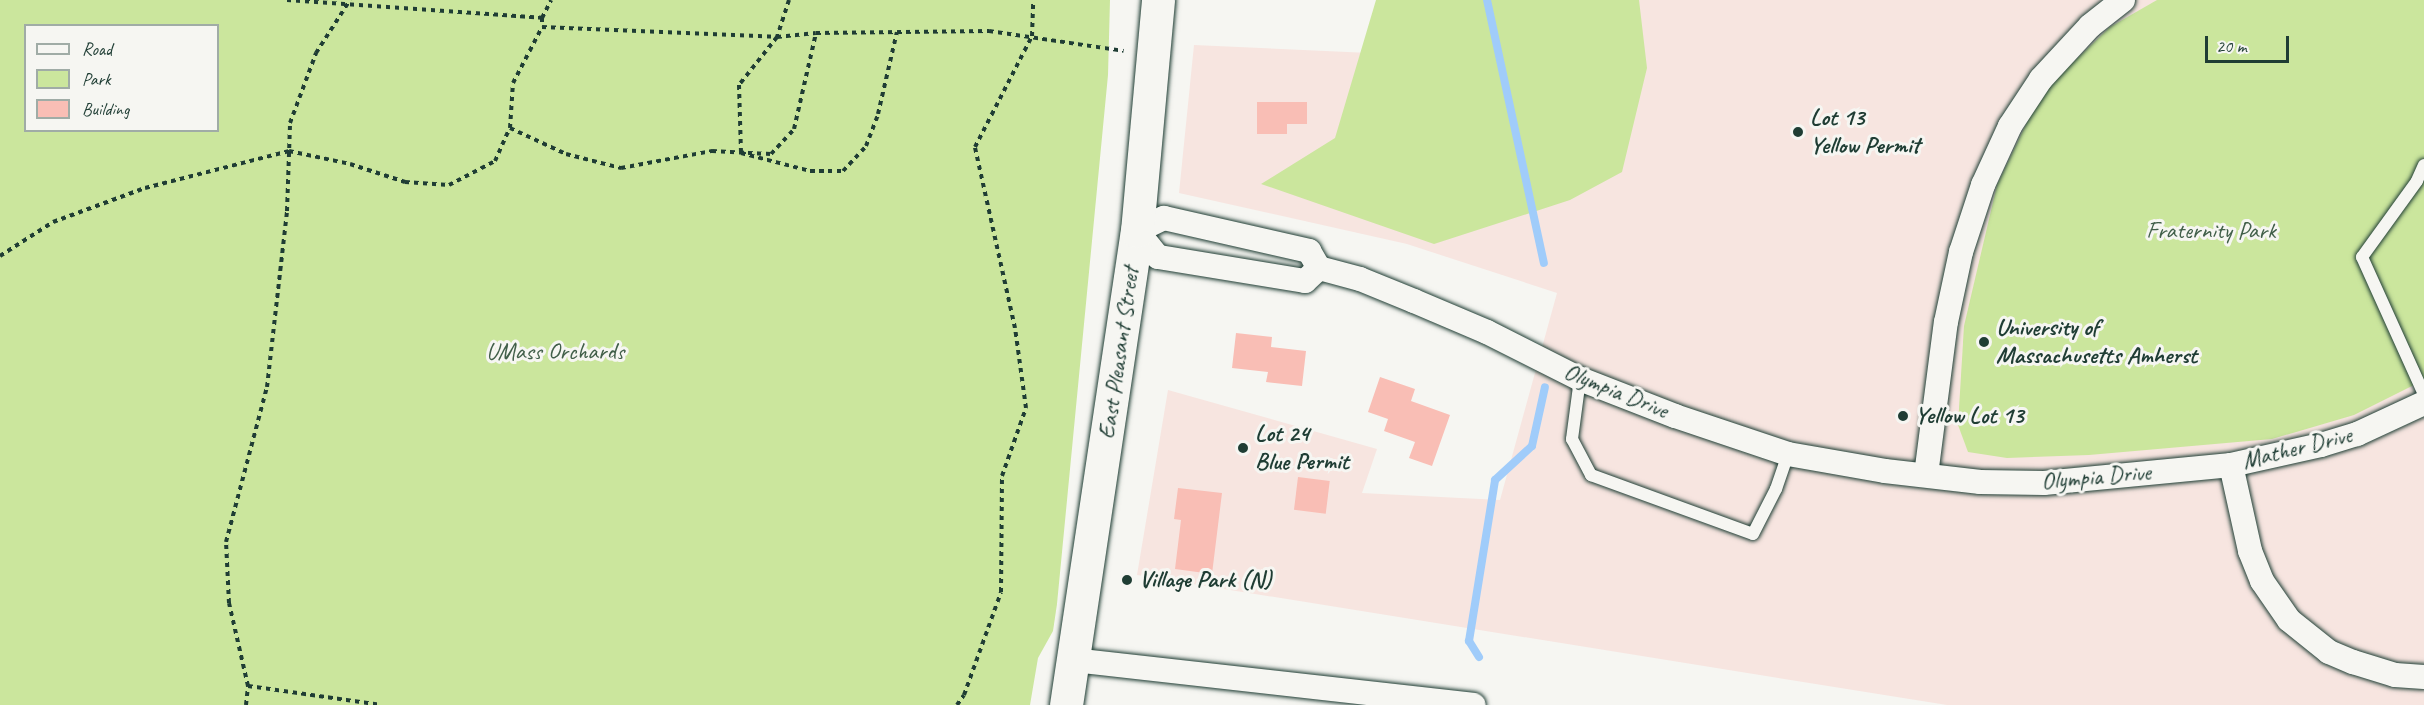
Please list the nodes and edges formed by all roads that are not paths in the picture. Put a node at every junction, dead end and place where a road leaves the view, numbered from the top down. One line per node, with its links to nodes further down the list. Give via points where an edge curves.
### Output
1 (1158, 0): 4 (main road, East Pleasant Street)
2 (2123, 0): 11 (street, via 2090,26 2041,79 2010,126 1983,185 1961,252 1946,322)
3 (2424, 165): 7 (lane, via 2417,181 2362,256)
4 (1137, 231): 5 (street, via 1164,218 1310,250); 5 (street, via 1158,256 1305,281); 12 (main road, East Pleasant Street)
5 (1319, 268): 6 (street, Olympia Drive, via 1360,279 1477,327)
6 (1580, 379): 9 (street, Olympia Drive); 9 (lane, via 1572,440 1591,475 1753,534 1776,489)
7 (2424, 394)
8 (2424, 403): 10 (street, Mather Drive, via 2394,419 2321,446)
9 (1788, 454): 11 (street, Olympia Drive, via 1840,465)
10 (2231, 465): 11 (street, Olympia Drive, via 2044,483 1980,482); 13 (street, Mather Drive, via 2250,551 2262,581 2289,620 2329,652 2395,675)
11 (1926, 475)
12 (1073, 660): 14 (main road, East Pleasant Street); 15 (street)
13 (2424, 677)
14 (1066, 705)
15 (1473, 705)

